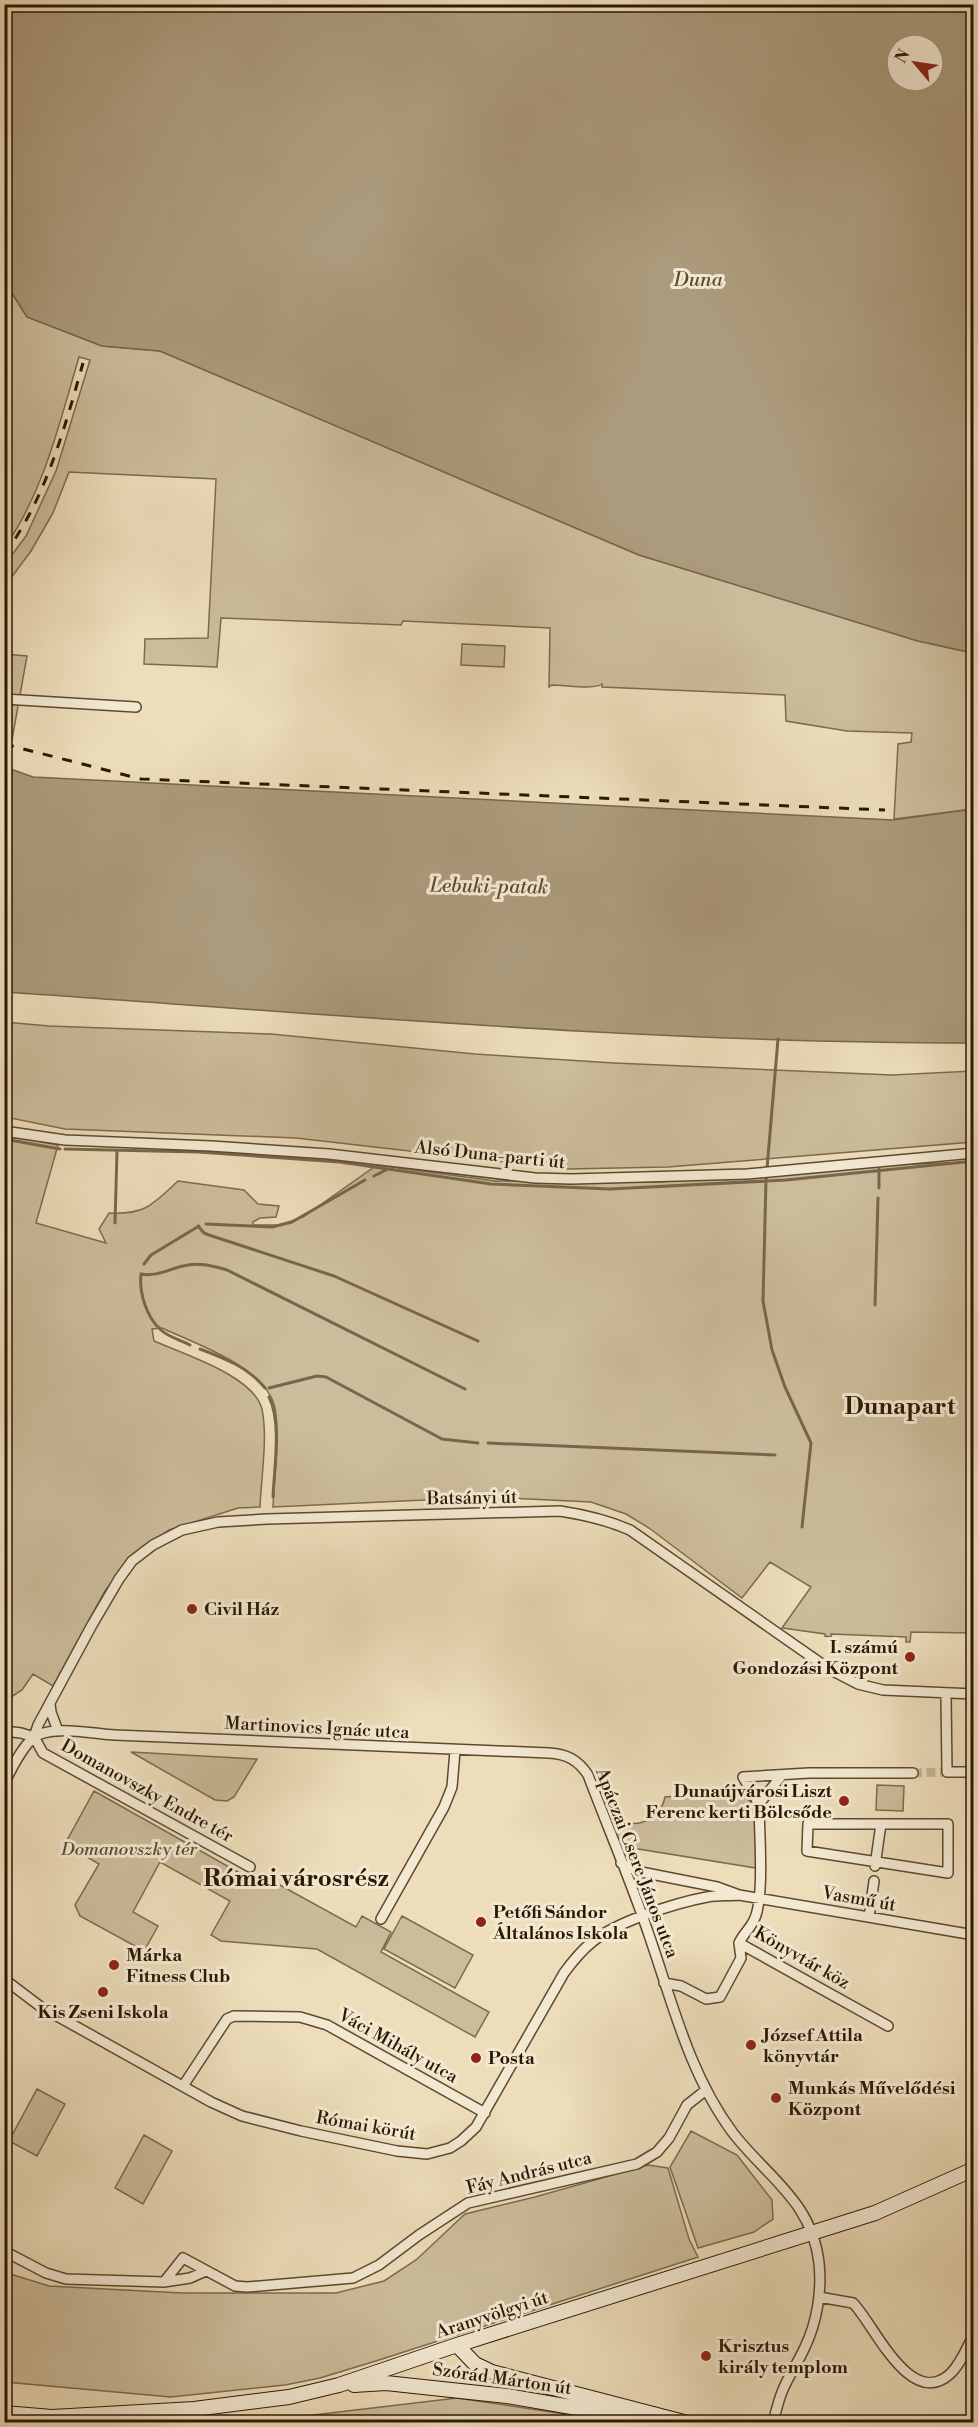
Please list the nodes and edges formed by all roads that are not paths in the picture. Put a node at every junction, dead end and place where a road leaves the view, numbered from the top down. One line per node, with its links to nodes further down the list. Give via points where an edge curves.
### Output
1 (4, 699): 2 (street)
2 (136, 707)
3 (4, 1131): 4 (street, Alsó Duna-parti út, via 66,1140 329,1154 535,1178 766,1173)
4 (974, 1153)
5 (974, 1694): 6 (street, Batsányi út)
6 (946, 1695): 7 (street, Batsányi út, via 858,1684 630,1530 608,1520 561,1511 267,1519 218,1522 182,1530 153,1545 125,1570); 13 (street, via 947,1772)
7 (50, 1703): 9 (street); 10 (street, Batsányi út)
8 (4, 1731): 10 (street, Martinovics Ignác utca)
9 (58, 1731): 10 (street, Martinovics Ignác utca); 11 (street, Martinovics Ignác utca)
10 (34, 1737): 16 (street); 21 (street, Domanovszky Endre tér, via 43,1753)
11 (455, 1751): 12 (street, Martinovics Ignác utca, via 563,1754); 27 (street, via 452,1787 444,1807)
12 (573, 1759): 19 (street, Apáczai Csere János utca, via 588,1775)
13 (974, 1772)
14 (914, 1773): 15 (street)
15 (782, 1775): 17 (street); 17 (street, via 743,1777)
16 (4, 1783)
17 (759, 1804): 24 (street, Könyvtár köz)
18 (881, 1824): 20 (street); 20 (street, via 808,1824 807,1851); 20 (street, via 948,1824 948,1873)
19 (621, 1863): 23 (street, Vasmű út, via 641,1872); 25 (street, Apáczai Csere János utca)
20 (875, 1864)
21 (250, 1867)
22 (874, 1881): 26 (street)
23 (740, 1895): 24 (street, Vasmű út); 25 (street, Vasmű út, via 710,1896)
24 (759, 1899): 26 (street, Vasmű út); 29 (street, Könyvtár köz, via 755,1920)
25 (643, 1917): 31 (street, Apáczai Csere János utca); 35 (street, Római körút, via 604,1934 573,1960)
26 (869, 1917): 28 (street, Vasmű út)
27 (381, 1919)
28 (974, 1935)
29 (739, 1943): 31 (street, Apáczai Csere János utca, via 741,1958 720,1997 706,1999 681,1986); 32 (street, Könyvtár köz)
30 (4, 1979): 33 (street, Római körút, via 41,2007)
31 (664, 1983): 34 (street, Apáczai Csere János utca)
32 (888, 2026)
33 (183, 2086): 35 (street, Római körút, via 242,2116 416,2153 450,2148 469,2134); 35 (street, Váci Mihály utca, via 227,2019 300,2017 327,2025)
34 (706, 2090): 37 (street, Apáczai Csere János utca, via 732,2132 788,2191); 39 (street, Fáy András utca, via 687,2105 657,2152 637,2164 468,2203 379,2265 353,2278 247,2287 235,2286)
35 (485, 2113)
36 (974, 2169): 37 (street, Aranyvölgyi út, via 875,2213)
37 (811, 2233): 41 (street, Apáczai Csere János utca, via 819,2262); 43 (street, Aranyvölgyi út)
38 (4, 2250): 40 (street, via 37,2269 66,2279)
39 (206, 2271): 40 (street); 40 (street, Fáy András utca, via 183,2258)
40 (164, 2282)
41 (819, 2297): 42 (street, via 853,2303 901,2369 925,2382 940,2380 951,2373); 48 (street, Apáczai Csere János utca, via 812,2331 781,2393)
42 (974, 2334)
43 (457, 2344): 44 (street, Aranyvölgyi út); 47 (street, Szórád Márton út, via 476,2364 492,2372)
44 (339, 2385): 45 (street, Aranyvölgyi út, via 289,2397 194,2409 52,2417); 46 (street, Szórád Márton út, via 386,2383 507,2396)
45 (4, 2413)
46 (658, 2422)
47 (684, 2422)
48 (773, 2422)

